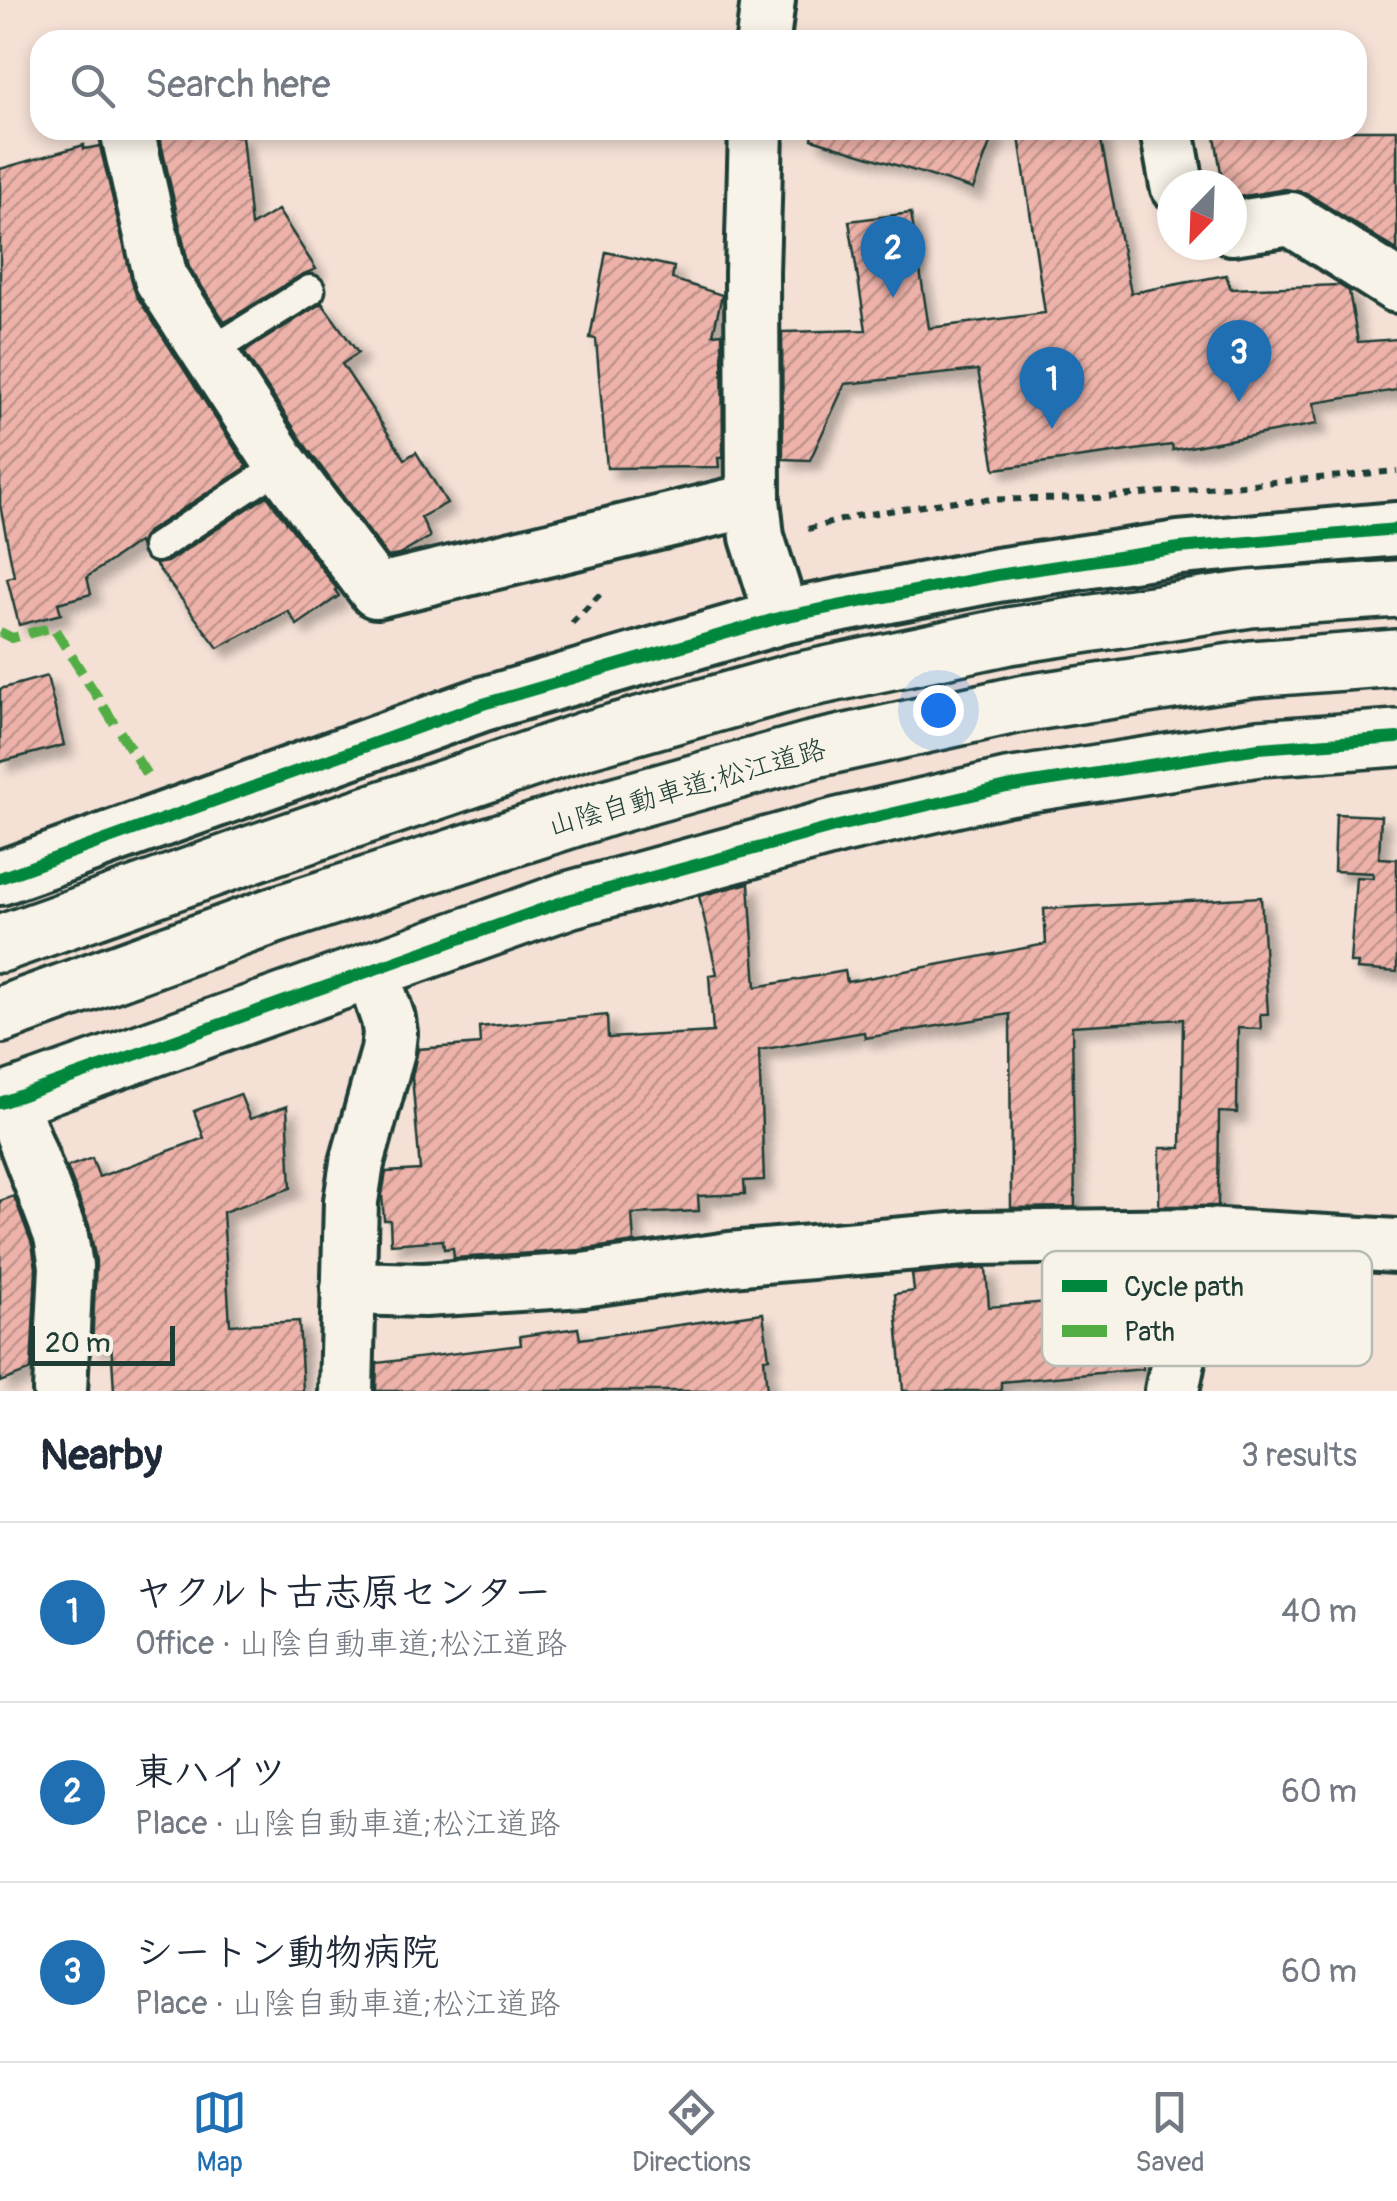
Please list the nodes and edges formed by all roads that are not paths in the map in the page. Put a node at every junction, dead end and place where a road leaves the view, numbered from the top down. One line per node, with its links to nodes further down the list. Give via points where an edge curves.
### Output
1 (768, 0): 2 (street)
2 (764, 30)
3 (129, 140): 10 (street, via 161,279)
4 (756, 140): 12 (street)
5 (1170, 140): 6 (street)
6 (1175, 170)
7 (1247, 226): 8 (street, via 1291,219)
8 (1397, 286)
9 (310, 290): 10 (lane)
10 (209, 353): 11 (street)
11 (282, 466): 12 (street, via 376,592); 14 (lane)
12 (754, 500): 16 (street, via 757,538)
13 (1397, 528): 16 (street, via 1179,548)
14 (157, 547)
15 (1397, 589): 20 (main road, via 1250,599 1028,633 794,682 586,740)
16 (782, 616): 19 (street, via 482,704)
17 (1397, 658): 22 (main road, 山陰自動車道;松江道路, via 1252,669 1020,704 810,750 278,914)
18 (1397, 738): 21 (main road, via 1259,748 1007,787 568,900)
19 (0, 878)
20 (0, 944)
21 (372, 972): 23 (main road); 27 (street, via 390,1033 358,1163)
22 (0, 1015)
23 (4, 1101): 29 (street, via 61,1236 66,1266)
24 (1204, 1235): 25 (street); 26 (street); 27 (street, via 974,1238 730,1258 583,1280)
25 (1397, 1246)
26 (1201, 1251)
27 (348, 1288): 30 (street)
28 (1177, 1366): 31 (street)
29 (60, 1391)
30 (346, 1391)
31 (1172, 1391)

